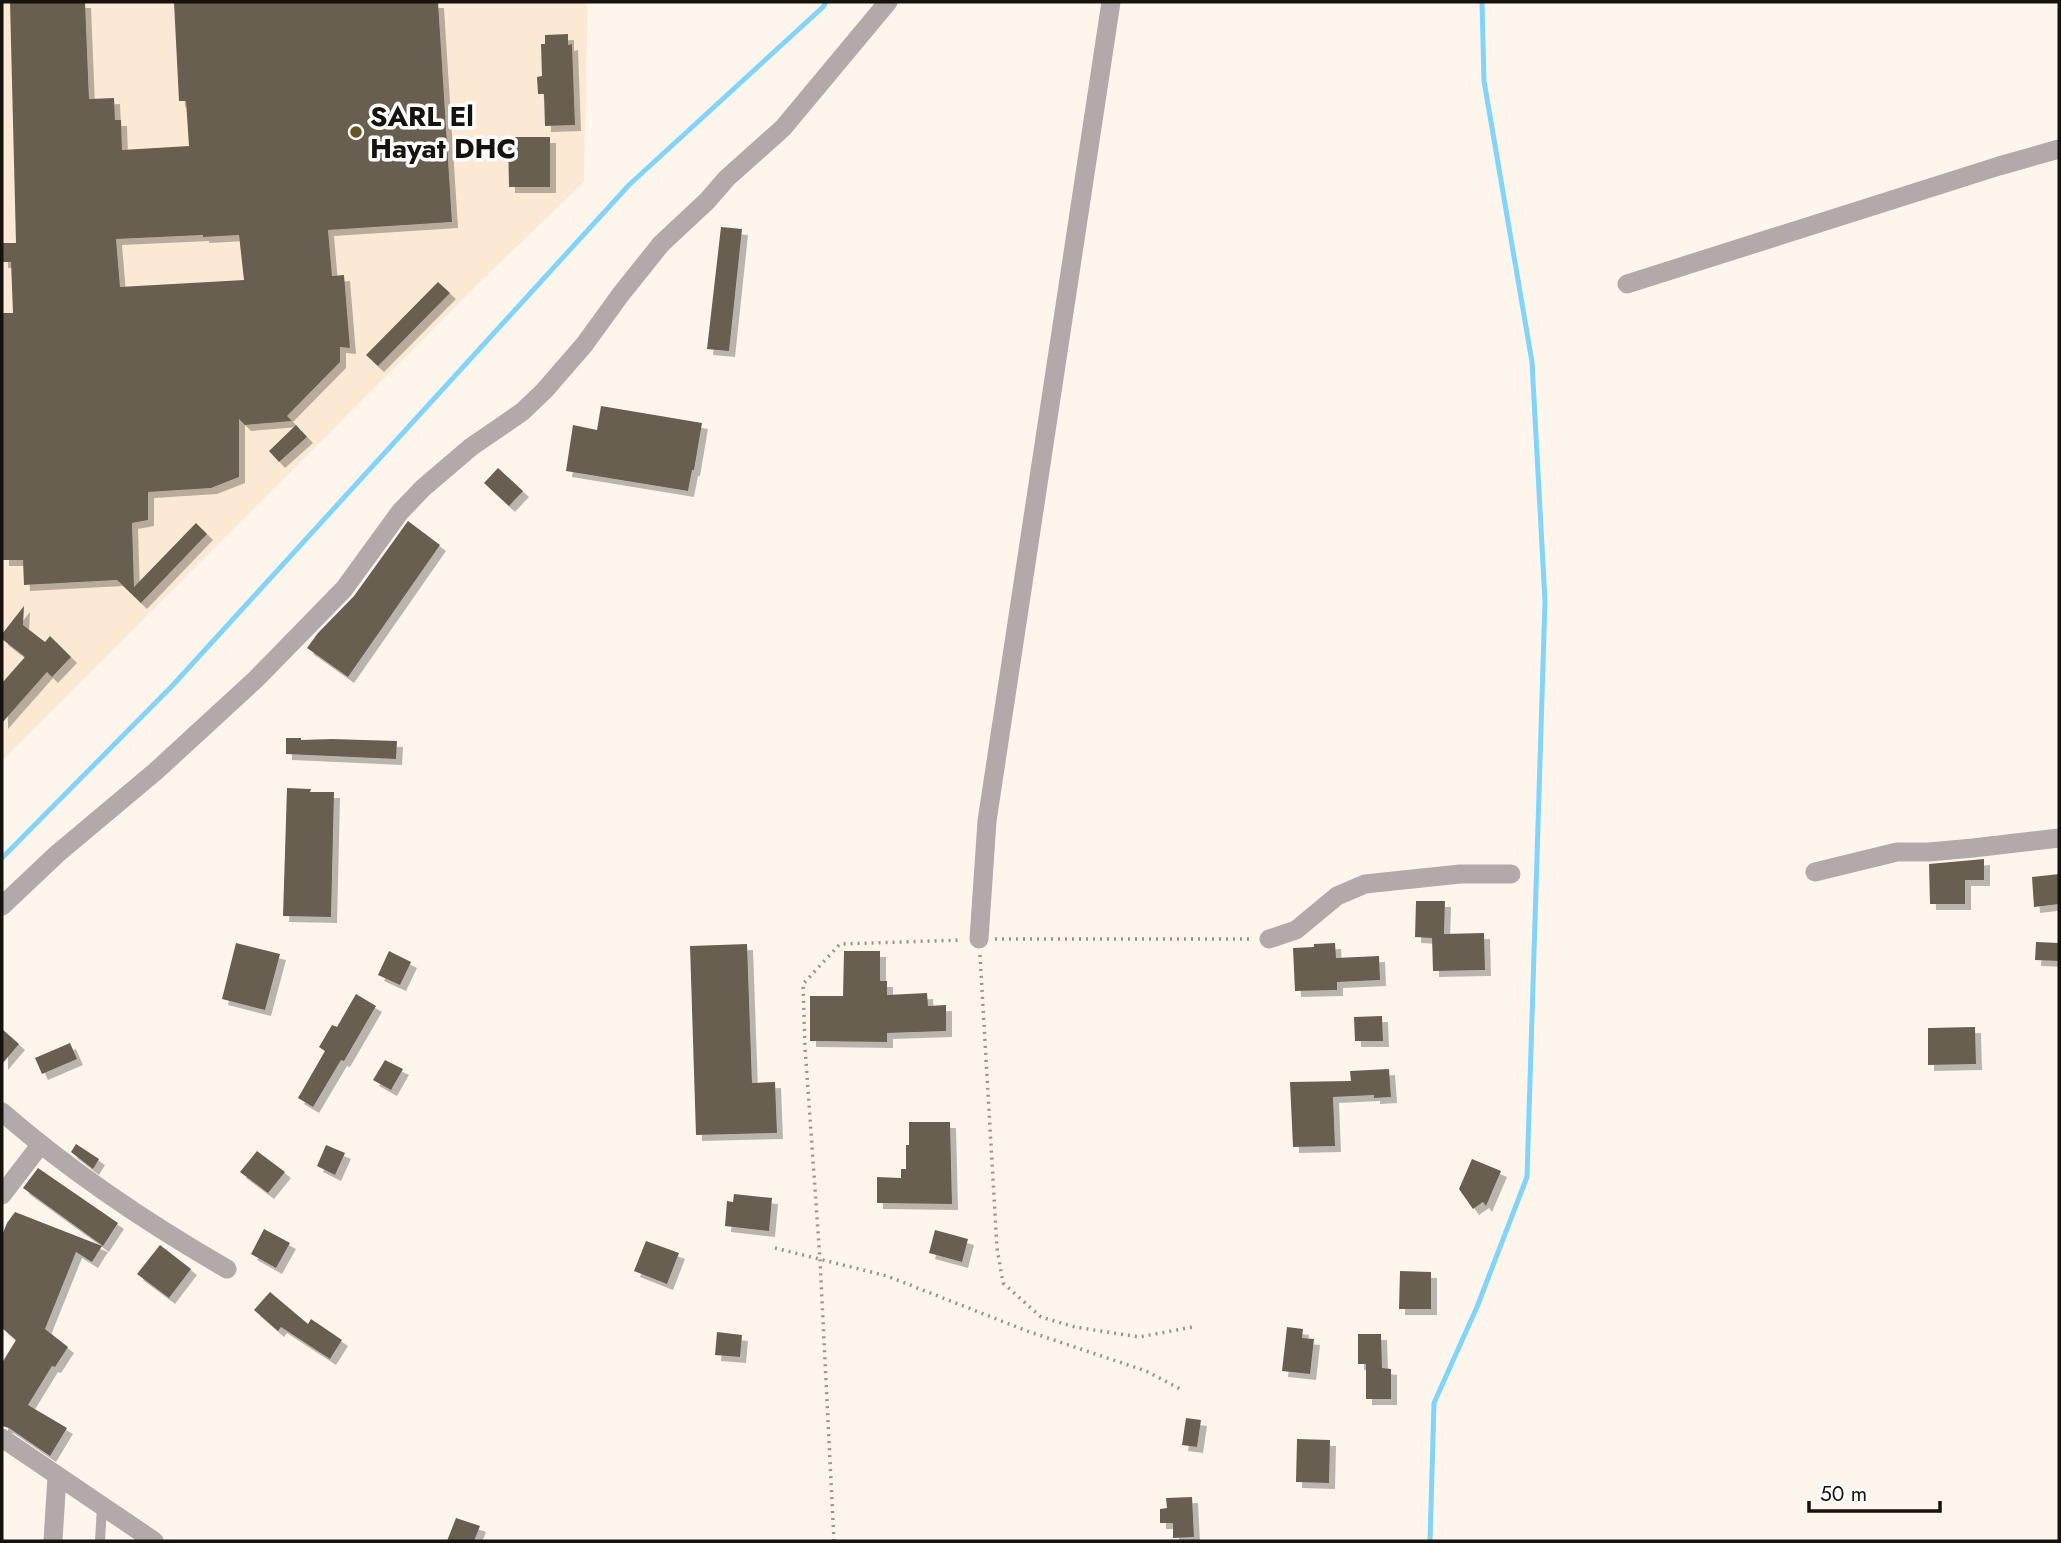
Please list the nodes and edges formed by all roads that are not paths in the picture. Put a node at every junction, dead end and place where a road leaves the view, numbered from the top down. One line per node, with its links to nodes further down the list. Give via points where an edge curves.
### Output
1 (888, 2): 8 (street, via 783,128 654,252 544,391 423,488 344,589 273,662)
2 (1111, 2): 9 (street, via 987,821)
3 (2059, 149): 4 (street)
4 (1627, 284)
5 (2059, 838): 6 (street, via 1897,852)
6 (1815, 872)
7 (1511, 874): 10 (street, via 1460,874 1366,884 1336,896 1296,930)
8 (2, 906)
9 (979, 939)
10 (1269, 939)
11 (2, 1112): 12 (street)
12 (41, 1144): 13 (street); 14 (street, via 113,1198)
13 (2, 1195)
14 (226, 1269)
15 (2, 1438): 16 (street)
16 (57, 1476): 17 (street); 18 (street)
17 (102, 1507): 19 (lane); 20 (street)
18 (53, 1541)
19 (100, 1541)
20 (155, 1541)

